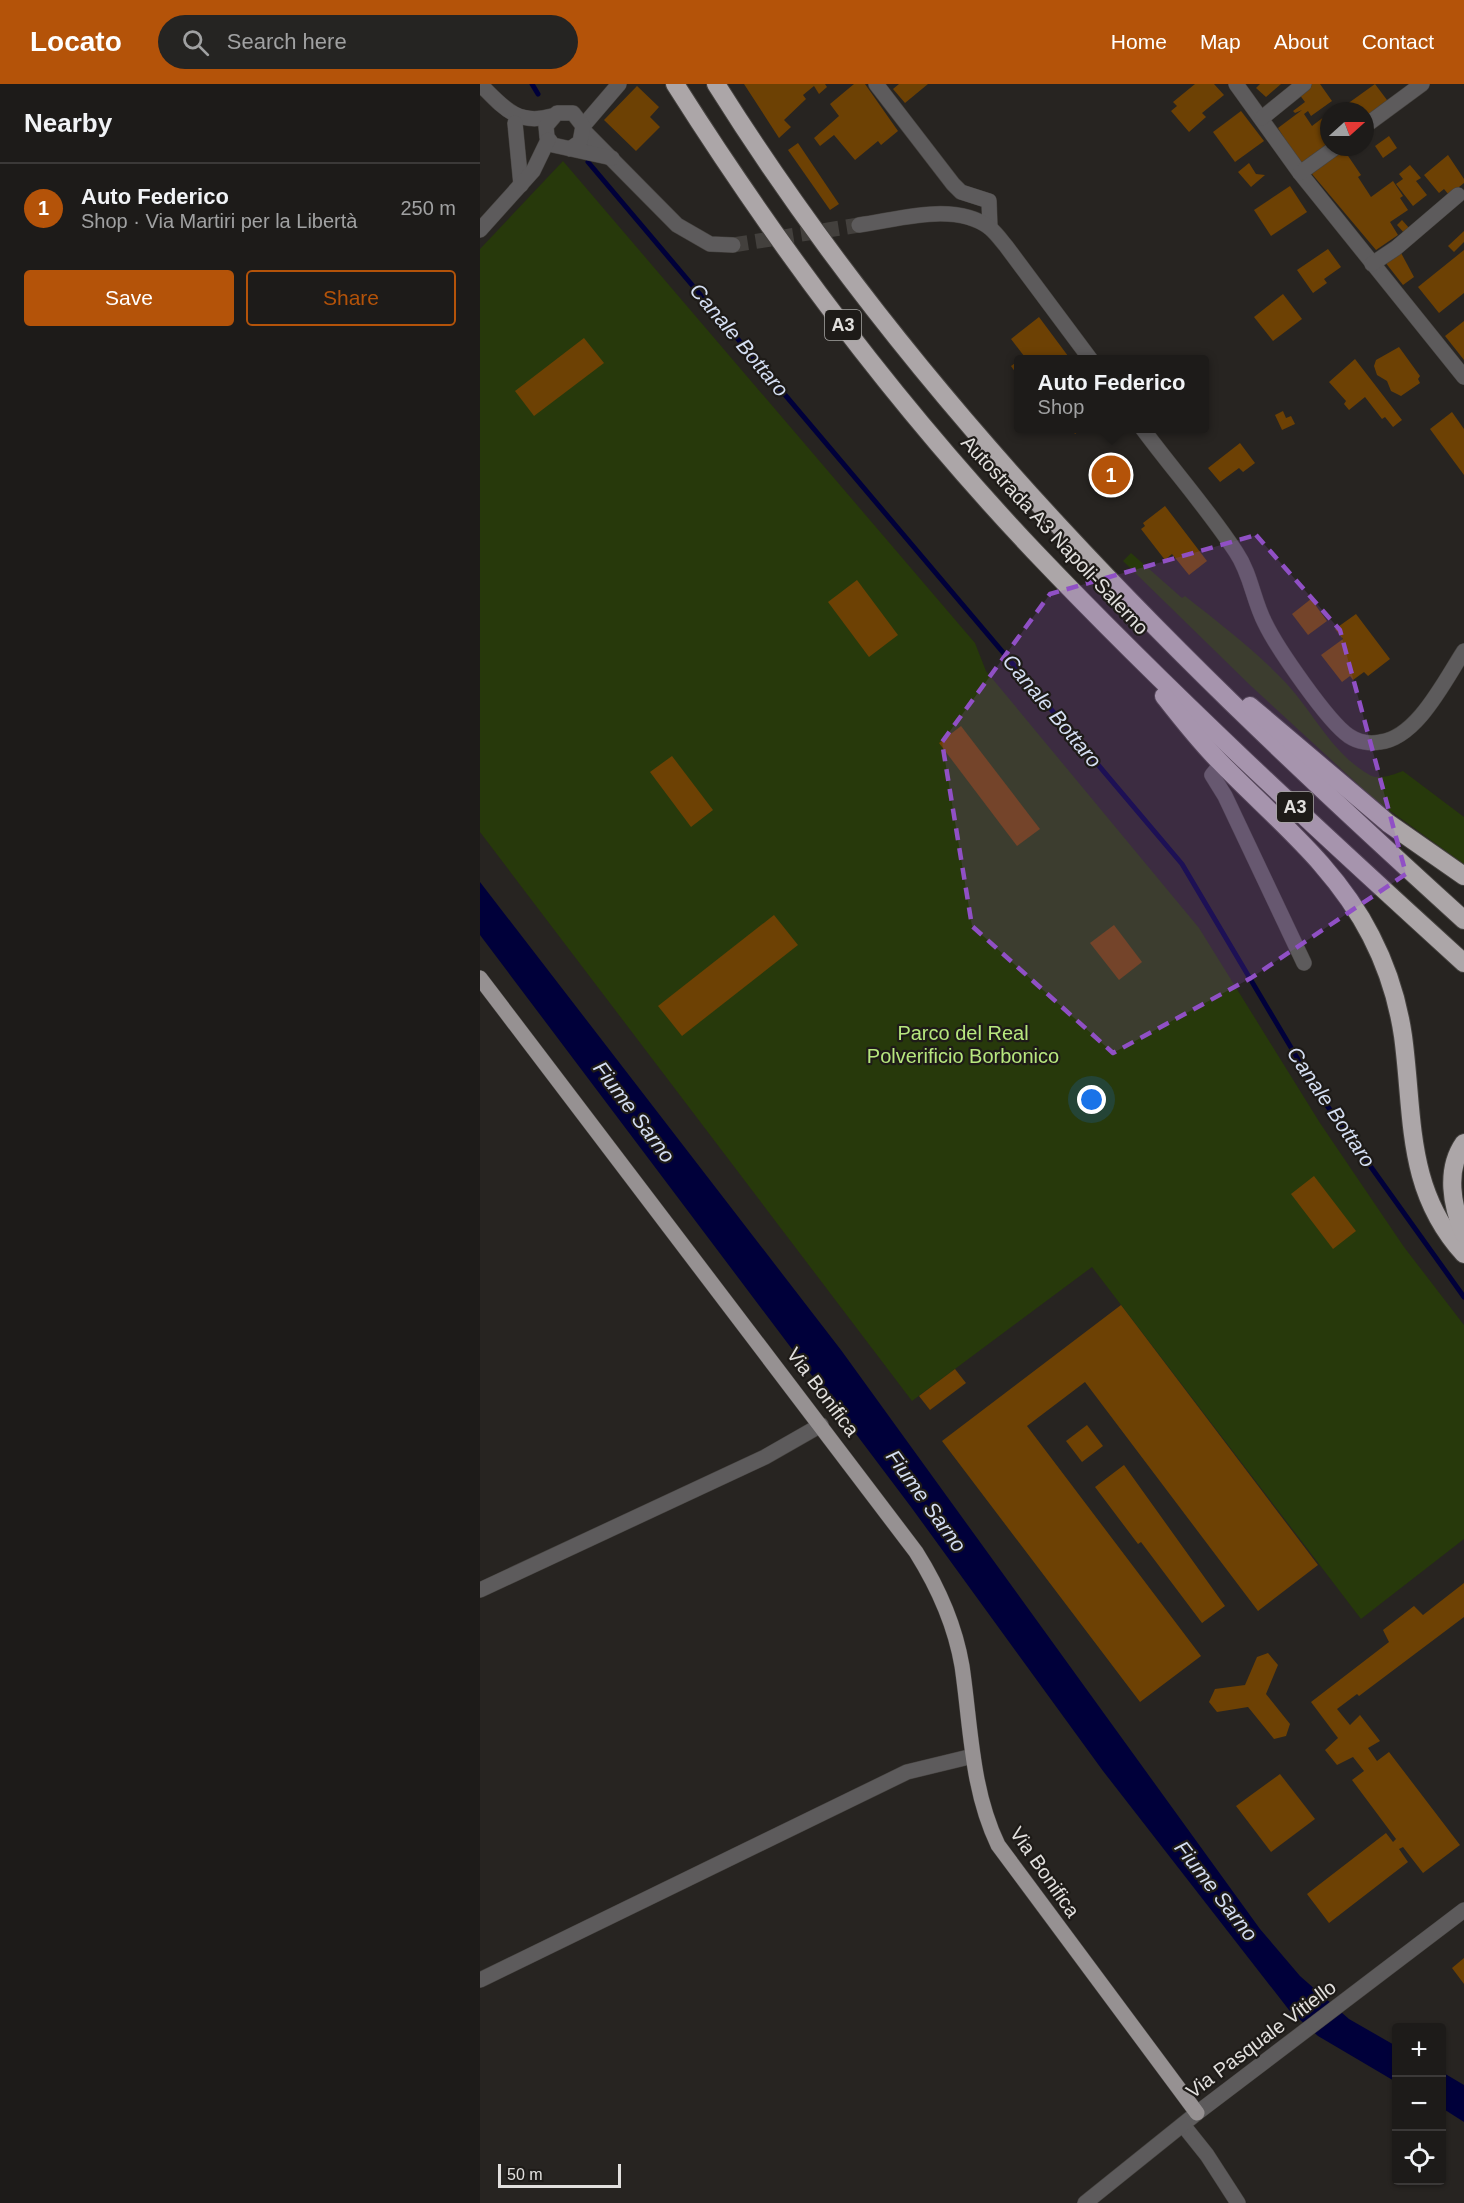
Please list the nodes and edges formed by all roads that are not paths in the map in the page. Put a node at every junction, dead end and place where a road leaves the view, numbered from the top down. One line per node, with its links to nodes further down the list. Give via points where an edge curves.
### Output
1 (480, 84): 10 (street)
2 (619, 84): 9 (street)
3 (675, 84): 33 (highway, Autostrada A3 Napoli-Salerno / A3, via 749,197 879,371 1033,549)
4 (716, 84): 35 (highway, Autostrada A3 Napoli-Salerno / A3, via 823,241 946,399 1069,540)
5 (876, 84): 26 (street, via 940,171 961,192 989,201)
6 (1236, 84): 13 (street)
7 (1305, 84): 13 (street)
8 (1422, 84): 14 (street)
9 (604, 101): 11 (street); 16 (street)
10 (506, 108): 12 (street, via 530,120); 15 (street)
11 (568, 112): 12 (street); 16 (street, via 578,117)
12 (552, 116): 17 (street, via 546,126)
13 (1262, 118): 22 (street)
14 (1374, 119)
15 (515, 123): 17 (street, via 532,135); 23 (street)
16 (584, 128): 18 (street, via 580,142); 20 (street)
17 (548, 139): 18 (street, via 558,148); 21 (street)
18 (567, 149): 20 (street); 21 (street)
19 (1324, 156): 22 (street)
20 (613, 159): 28 (street, via 677,225 710,244)
21 (533, 171): 23 (street)
22 (1300, 173): 29 (street)
23 (521, 185): 27 (street)
24 (1458, 195): 29 (street)
25 (859, 225): 26 (street, via 952,214)
26 (990, 228): 30 (street)
27 (480, 230)
28 (733, 245)
29 (1372, 264): 31 (street)
30 (1086, 355)
31 (1464, 377)
32 (1145, 433): 34 (street, via 1237,552 1274,640 1330,717 1350,737 1380,742 1399,737 1414,724)
33 (1129, 649): 36 (highway, via 1192,733); 40 (highway, Autostrada A3 Napoli-Salerno / A3, via 1228,746)
34 (1464, 651)
35 (1185, 658): 37 (highway, via 1274,724 1388,823); 38 (highway, Autostrada A3 Napoli-Salerno / A3)
36 (1221, 764): 39 (street, via 1212,775); 44 (highway, via 1312,851 1372,937 1397,1008 1420,1176 1438,1220)
37 (1464, 876)
38 (1464, 920)
39 (1304, 963)
40 (1464, 963)
41 (480, 978): 45 (main road, Via Bonifica)
42 (1464, 1143): 43 (highway, via 1454,1168 1452,1191)
43 (1464, 1234)
44 (1464, 1254)
45 (821, 1425): 46 (street, via 765,1457); 47 (main road, Via Bonifica, via 916,1552 941,1597 962,1664)
46 (480, 1590)
47 (973, 1756): 49 (street, via 907,1772); 50 (main road, Via Bonifica, via 978,1791 998,1845)
48 (1464, 1910): 50 (street, Via Pasquale Vitiello)
49 (480, 1980)
50 (1197, 2113): 51 (street, Via Pasquale Vitiello)
51 (1183, 2125): 52 (street, Via Pasquale Vitiello); 54 (street)
52 (1103, 2198): 53 (street, Via Pasquale Vitiello)
53 (1085, 2203)
54 (1238, 2203)

